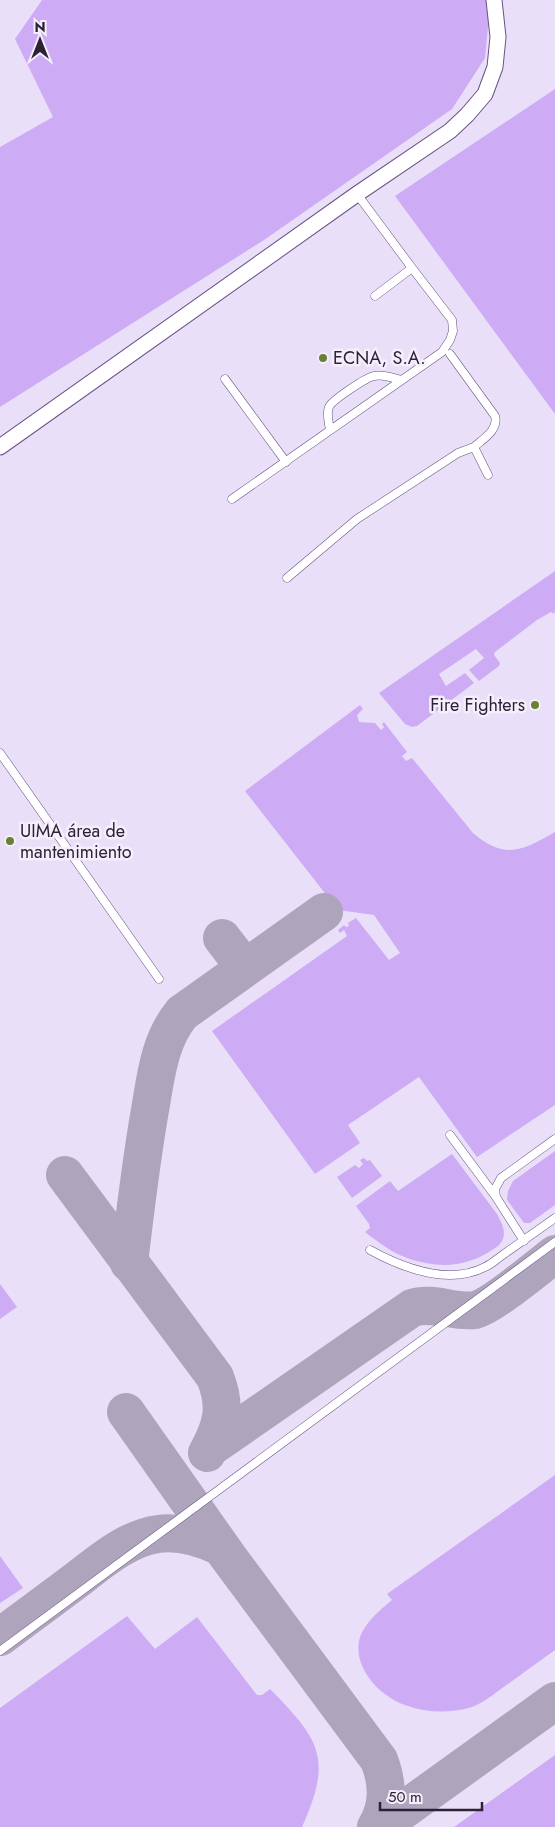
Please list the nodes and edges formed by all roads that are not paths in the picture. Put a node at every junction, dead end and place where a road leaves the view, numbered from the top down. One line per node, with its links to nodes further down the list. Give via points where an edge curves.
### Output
1 (494, 0): 2 (street, via 498,37 495,67 485,94 450,131)
2 (357, 194): 3 (lane); 11 (street)
3 (412, 268): 4 (lane); 5 (lane, via 452,320)
4 (375, 296)
5 (450, 340): 6 (lane); 7 (lane)
6 (442, 352): 7 (lane); 9 (lane)
7 (450, 354): 12 (lane, via 496,421 492,431)
8 (225, 379): 13 (lane)
9 (401, 380): 10 (lane); 10 (lane, via 376,375 332,403 328,414)
10 (330, 430): 13 (lane)
11 (0, 447)
12 (474, 447): 14 (lane); 16 (lane, via 458,453 357,519)
13 (286, 462): 15 (lane)
14 (488, 475)
15 (232, 499)
16 (287, 578)
17 (0, 753): 18 (lane)
18 (159, 980)
19 (450, 1136): 22 (lane)
20 (555, 1139): 21 (lane)
21 (505, 1175): 22 (lane, via 492,1179); 23 (lane, via 496,1185)
22 (482, 1177): 23 (lane)
23 (496, 1197): 25 (lane)
24 (555, 1218): 25 (lane)
25 (524, 1241): 27 (lane, via 484,1268 450,1274 405,1267)
26 (555, 1242): 28 (lane)
27 (370, 1250)
28 (0, 1652)

